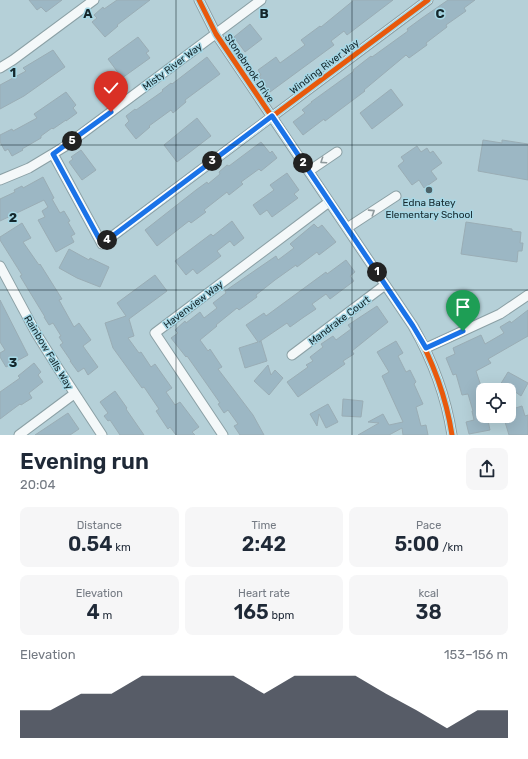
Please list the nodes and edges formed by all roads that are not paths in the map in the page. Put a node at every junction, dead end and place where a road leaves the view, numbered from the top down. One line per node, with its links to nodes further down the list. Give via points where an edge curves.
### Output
1 (94, 0): 6 (street)
2 (199, 0): 5 (street, Stonebrook Drive)
3 (261, 0): 5 (street, Misty River Way)
4 (428, 0): 7 (street, Winding River Way)
5 (216, 34): 7 (street, Stonebrook Drive); 9 (street, Misty River Way)
6 (0, 68)
7 (272, 116): 9 (street, Winding River Way, via 102,244); 10 (street, Stonebrook Drive)
8 (337, 152): 10 (street, one-way to 10)
9 (53, 154): 11 (street, Misty River Way)
10 (309, 171): 13 (street, Stonebrook Drive)
11 (0, 180)
12 (396, 196): 14 (street, one-way to 12)
13 (330, 202): 14 (street, Stonebrook Drive); 23 (street, Havenview Way, via 155,333)
14 (347, 228): 16 (street, Stonebrook Drive)
15 (0, 266): 20 (street, Rainbow Falls Way, via 36,333)
16 (386, 285): 18 (street, Stonebrook Drive); 19 (street, Mandrake Court)
17 (528, 295): 18 (street, via 500,314)
18 (426, 348): 24 (street, Stonebrook Drive, via 443,393)
19 (292, 355)
20 (74, 394): 21 (street); 22 (street, Rainbow Falls Way)
21 (19, 435)
22 (102, 435)
23 (223, 435)
24 (452, 435)

